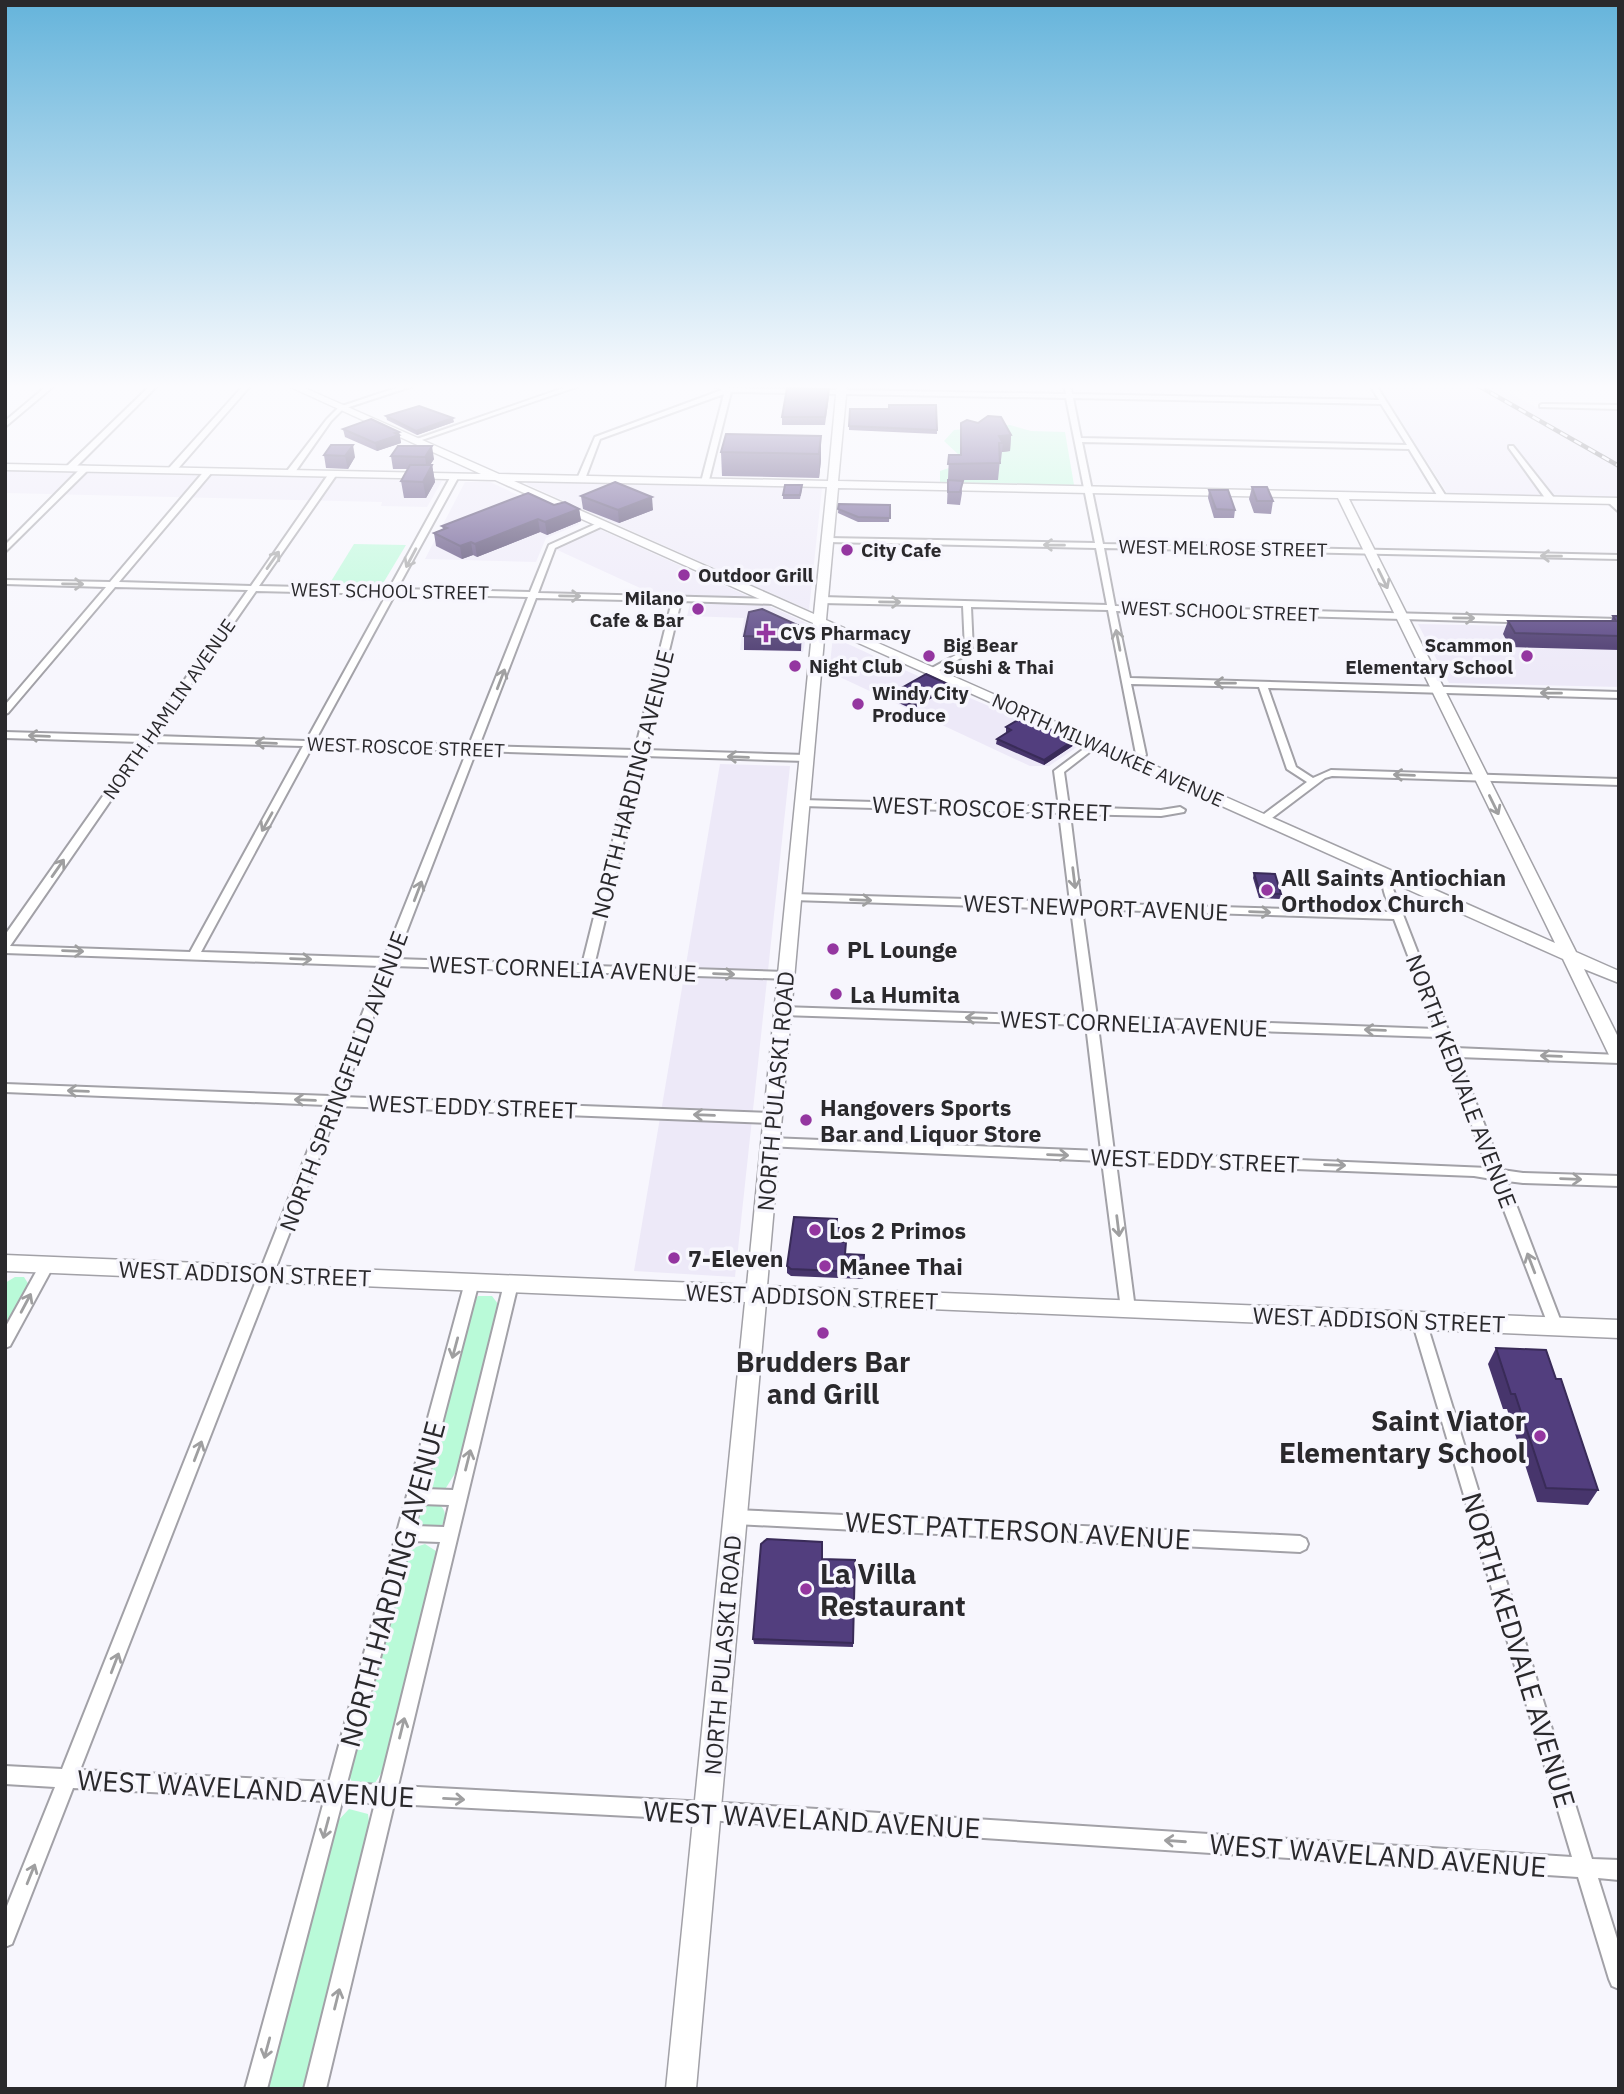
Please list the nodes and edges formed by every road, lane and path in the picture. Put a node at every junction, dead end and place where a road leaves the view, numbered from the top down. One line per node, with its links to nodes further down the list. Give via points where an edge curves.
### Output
1 (71, 483): 19 (street)
2 (199, 483): 23 (street)
3 (327, 483): 24 (street, NORTH HAMLIN AVENUE, one-way to 3)
4 (451, 483): 25 (street, one-way to 25)
5 (509, 483): 16 (main road, NORTH MILWAUKEE AVENUE)
6 (751, 483): 10 (main road)
7 (1087, 483): 11 (street)
8 (1434, 483): 13 (street)
9 (1538, 483): 14 (street)
10 (832, 484): 11 (main road); 17 (main road, NORTH PULASKI ROAD)
11 (1088, 490): 12 (main road); 18 (street)
12 (1342, 495): 13 (main road); 20 (main road)
13 (1443, 498): 14 (main road)
14 (1551, 500): 15 (main road)
15 (1617, 504)
16 (600, 524): 26 (street, NORTH SPRINGFIELD AVENUE, via 554,545); 29 (main road, NORTH MILWAUKEE AVENUE)
17 (828, 540): 18 (street, WEST MELROSE STREET, one-way to 17); 28 (main road, NORTH PULASKI ROAD)
18 (1099, 545): 20 (street, WEST MELROSE STREET); 31 (street)
19 (5, 550)
20 (1369, 551): 21 (street, WEST MELROSE STREET, one-way to 20); 32 (main road, one-way to 32)
21 (1619, 557)
22 (5, 582): 23 (street, WEST SCHOOL STREET, one-way to 23)
23 (112, 585): 24 (street, WEST SCHOOL STREET); 40 (street)
24 (253, 588): 25 (street, WEST SCHOOL STREET); 42 (street, NORTH HAMLIN AVENUE)
25 (393, 592): 26 (street, WEST SCHOOL STREET); 43 (street)
26 (534, 595): 27 (street, WEST SCHOOL STREET, one-way to 27); 45 (street, NORTH SPRINGFIELD AVENUE, one-way to 26)
27 (677, 599): 29 (street, WEST SCHOOL STREET); 46 (street, NORTH HARDING AVENUE)
28 (822, 600): 30 (street, WEST SCHOOL STREET, one-way to 30); 33 (main road, NORTH PULASKI ROAD)
29 (775, 601): 33 (main road, NORTH MILWAUKEE AVENUE)
30 (967, 603): 31 (street, WEST SCHOOL STREET); 35 (street, via 969,651)
31 (1112, 608): 32 (street, WEST SCHOOL STREET); 36 (street, one-way to 31)
32 (1401, 616): 34 (street, WEST SCHOOL STREET, one-way to 34); 38 (main road)
33 (820, 620): 35 (main road, NORTH MILWAUKEE AVENUE); 47 (main road, NORTH PULASKI ROAD)
34 (1619, 622)
35 (933, 671): 44 (main road, NORTH MILWAUKEE AVENUE)
36 (1126, 681): 37 (street, one-way to 36); 48 (street, via 1141,755)
37 (1262, 684): 38 (street); 50 (street, via 1292,769)
38 (1438, 691): 39 (street, one-way to 38); 49 (main road)
39 (1619, 695)
40 (5, 711)
41 (5, 735): 42 (street, WEST ROSCOE STREET, one-way to 41)
42 (148, 739): 43 (street, WEST ROSCOE STREET, one-way to 42); 60 (street, NORTH HAMLIN AVENUE, one-way to 42)
43 (310, 744): 45 (street, WEST ROSCOE STREET); 61 (street, one-way to 61)
44 (1093, 745): 48 (main road, NORTH MILWAUKEE AVENUE); 54 (street, via 1059,771)
45 (474, 748): 46 (street, WEST ROSCOE STREET); 63 (street, NORTH SPRINGFIELD AVENUE, one-way to 45)
46 (639, 753): 47 (street, WEST ROSCOE STREET, one-way to 46); 64 (street, NORTH HARDING AVENUE)
47 (806, 758): 52 (main road, NORTH PULASKI ROAD)
48 (1132, 762): 55 (main road, NORTH MILWAUKEE AVENUE)
49 (1481, 778): 50 (street, one-way to 50, via 1331,773); 51 (street); 62 (main road, one-way to 62)
50 (1313, 782): 55 (street)
51 (1619, 782)
52 (802, 803): 54 (street, WEST ROSCOE STREET); 57 (main road, NORTH PULASKI ROAD)
53 (1180, 810): 54 (street, WEST ROSCOE STREET)
54 (1065, 811): 58 (street, one-way to 58)
55 (1264, 820): 56 (main road, NORTH MILWAUKEE AVENUE)
56 (1387, 873): 59 (street, NORTH KEDVALE AVENUE); 62 (main road, NORTH MILWAUKEE AVENUE)
57 (793, 897): 58 (street, WEST NEWPORT AVENUE, one-way to 58); 65 (main road, NORTH PULASKI ROAD)
58 (1077, 907): 59 (street, WEST NEWPORT AVENUE, one-way to 59); 68 (street)
59 (1399, 916): 69 (street, NORTH KEDVALE AVENUE)
60 (5, 946): 61 (street, WEST CORNELIA AVENUE, one-way to 61)
61 (194, 956): 63 (street, WEST CORNELIA AVENUE, one-way to 63)
62 (1569, 956): 66 (main road, NORTH MILWAUKEE AVENUE); 71 (main road)
63 (390, 962): 64 (street, WEST CORNELIA AVENUE); 73 (street, NORTH SPRINGFIELD AVENUE)
64 (587, 969): 65 (street, WEST CORNELIA AVENUE, one-way to 65)
65 (786, 976): 67 (main road, NORTH PULASKI ROAD)
66 (1619, 978)
67 (782, 1012): 68 (street, WEST CORNELIA AVENUE, one-way to 67); 74 (main road, NORTH PULASKI ROAD)
68 (1093, 1022): 69 (street, WEST CORNELIA AVENUE, one-way to 68); 76 (street)
69 (1443, 1032): 70 (street, NORTH KEDVALE AVENUE)
70 (1451, 1052): 71 (street, one-way to 70); 77 (street, NORTH KEDVALE AVENUE)
71 (1619, 1058)
72 (5, 1088): 73 (street, WEST EDDY STREET, one-way to 72)
73 (335, 1101): 74 (street, WEST EDDY STREET, one-way to 73); 81 (street, NORTH SPRINGFIELD AVENUE)
74 (772, 1118): 75 (main road, NORTH PULASKI ROAD)
75 (770, 1143): 76 (street, WEST EDDY STREET, one-way to 76); 84 (main road, NORTH PULASKI ROAD)
76 (1109, 1157): 77 (street, WEST EDDY STREET, one-way to 77); 85 (street, one-way to 85)
77 (1497, 1174): 78 (street, WEST EDDY STREET, one-way to 78); 87 (street, NORTH KEDVALE AVENUE, one-way to 77)
78 (1619, 1181)
79 (6, 1265): 80 (main road, WEST ADDISON STREET)
80 (47, 1265): 81 (main road, WEST ADDISON STREET); 89 (street, one-way to 80)
81 (267, 1273): 82 (main road, WEST ADDISON STREET); 97 (street, NORTH SPRINGFIELD AVENUE, one-way to 81)
82 (472, 1282): 83 (main road, WEST ADDISON STREET); 90 (street, NORTH HARDING AVENUE, one-way to 90)
83 (511, 1284): 84 (main road, WEST ADDISON STREET); 91 (street, NORTH HARDING AVENUE, one-way to 83)
84 (756, 1294): 85 (main road, WEST ADDISON STREET); 92 (main road, NORTH PULASKI ROAD)
85 (1128, 1309): 86 (main road, WEST ADDISON STREET)
86 (1419, 1321): 87 (main road, WEST ADDISON STREET); 101 (street, NORTH KEDVALE AVENUE)
87 (1556, 1326): 88 (main road, WEST ADDISON STREET)
88 (1619, 1329)
89 (5, 1342)
90 (415, 1496): 91 (street); 93 (street, NORTH HARDING AVENUE)
91 (458, 1498): 94 (street, NORTH HARDING AVENUE)
92 (735, 1517): 95 (street, WEST PATTERSON AVENUE); 100 (main road, NORTH PULASKI ROAD)
93 (405, 1533): 94 (street); 98 (street, NORTH HARDING AVENUE)
94 (449, 1535): 99 (street, NORTH HARDING AVENUE, one-way to 94)
95 (1300, 1544)
96 (5, 1775): 97 (street, WEST WAVELAND AVENUE)
97 (70, 1779): 98 (street, WEST WAVELAND AVENUE); 103 (street, NORTH SPRINGFIELD AVENUE, one-way to 97)
98 (336, 1792): 99 (street, WEST WAVELAND AVENUE); 105 (street, NORTH HARDING AVENUE, one-way to 105)
99 (386, 1795): 100 (street, WEST WAVELAND AVENUE, one-way to 100); 106 (street, NORTH HARDING AVENUE, one-way to 99)
100 (707, 1811): 101 (street, WEST WAVELAND AVENUE, one-way to 100); 107 (main road, NORTH PULASKI ROAD)
101 (1585, 1868): 102 (street, WEST WAVELAND AVENUE); 104 (street, NORTH KEDVALE AVENUE)
102 (1619, 1870)
103 (5, 1937)
104 (1619, 1979)
105 (256, 2089)
106 (315, 2089)
107 (681, 2089)

